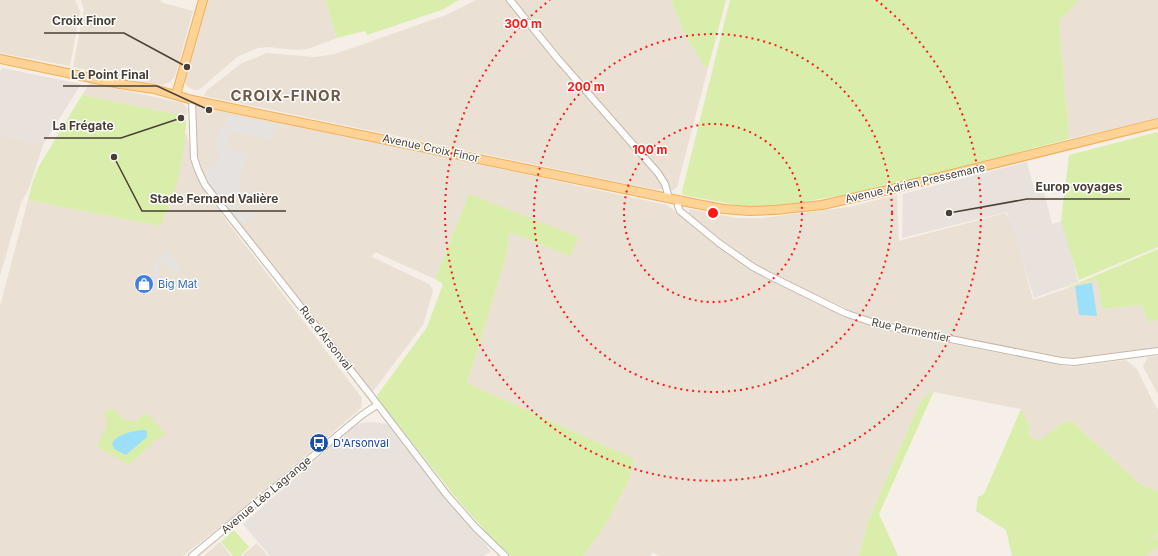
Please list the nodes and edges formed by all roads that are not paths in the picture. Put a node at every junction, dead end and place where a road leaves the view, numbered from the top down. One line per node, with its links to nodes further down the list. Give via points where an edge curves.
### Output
1 (202, 0): 4 (main road)
2 (510, 0): 7 (street, via 658,173)
3 (0, 59): 4 (main road, Avenue Croix Finor)
4 (176, 95): 5 (main road, Avenue Croix Finor)
5 (192, 100): 7 (main road, Avenue Croix Finor); 10 (street, Rue d'Arsonval, via 194,158 205,185)
6 (1158, 123): 8 (main road, Avenue Adrien Pressemane, via 884,192 822,204 749,211)
7 (669, 198): 8 (main road, Avenue Adrien Pressemane)
8 (679, 200): 9 (street, Rue Parmentier, via 679,208 684,215 753,267 845,313 880,326 1061,361 1074,362)
9 (1158, 351)
10 (377, 405): 11 (street, Avenue Léo Lagrange); 12 (street, Rue d'Arsonval, via 447,495)
11 (192, 556)
12 (505, 556)

